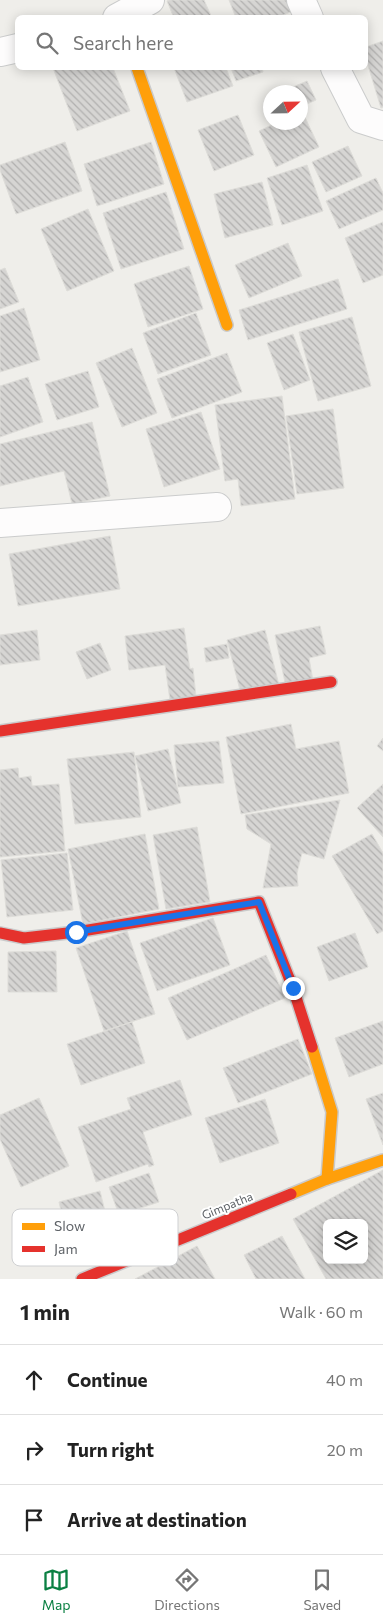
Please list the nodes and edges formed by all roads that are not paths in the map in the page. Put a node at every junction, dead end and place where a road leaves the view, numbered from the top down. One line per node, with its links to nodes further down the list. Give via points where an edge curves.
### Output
1 (150, 0): 3 (street)
2 (300, 0): 4 (street)
3 (122, 15)
4 (308, 15)
5 (15, 49): 6 (street)
6 (0, 52)
7 (138, 70): 10 (street)
8 (336, 70): 9 (street, via 361,119)
9 (383, 126)
10 (227, 325)
11 (217, 506): 12 (street)
12 (0, 523)
13 (331, 682): 14 (street)
14 (0, 731)
15 (0, 933): 17 (street, via 24,938 76,932 259,902 293,988 332,1112)
16 (383, 1160): 17 (street, Gimpatha)
17 (327, 1179): 18 (street, Gimpatha)
18 (178, 1240)
19 (114, 1266): 20 (street, Gimpatha)
20 (82, 1279)

